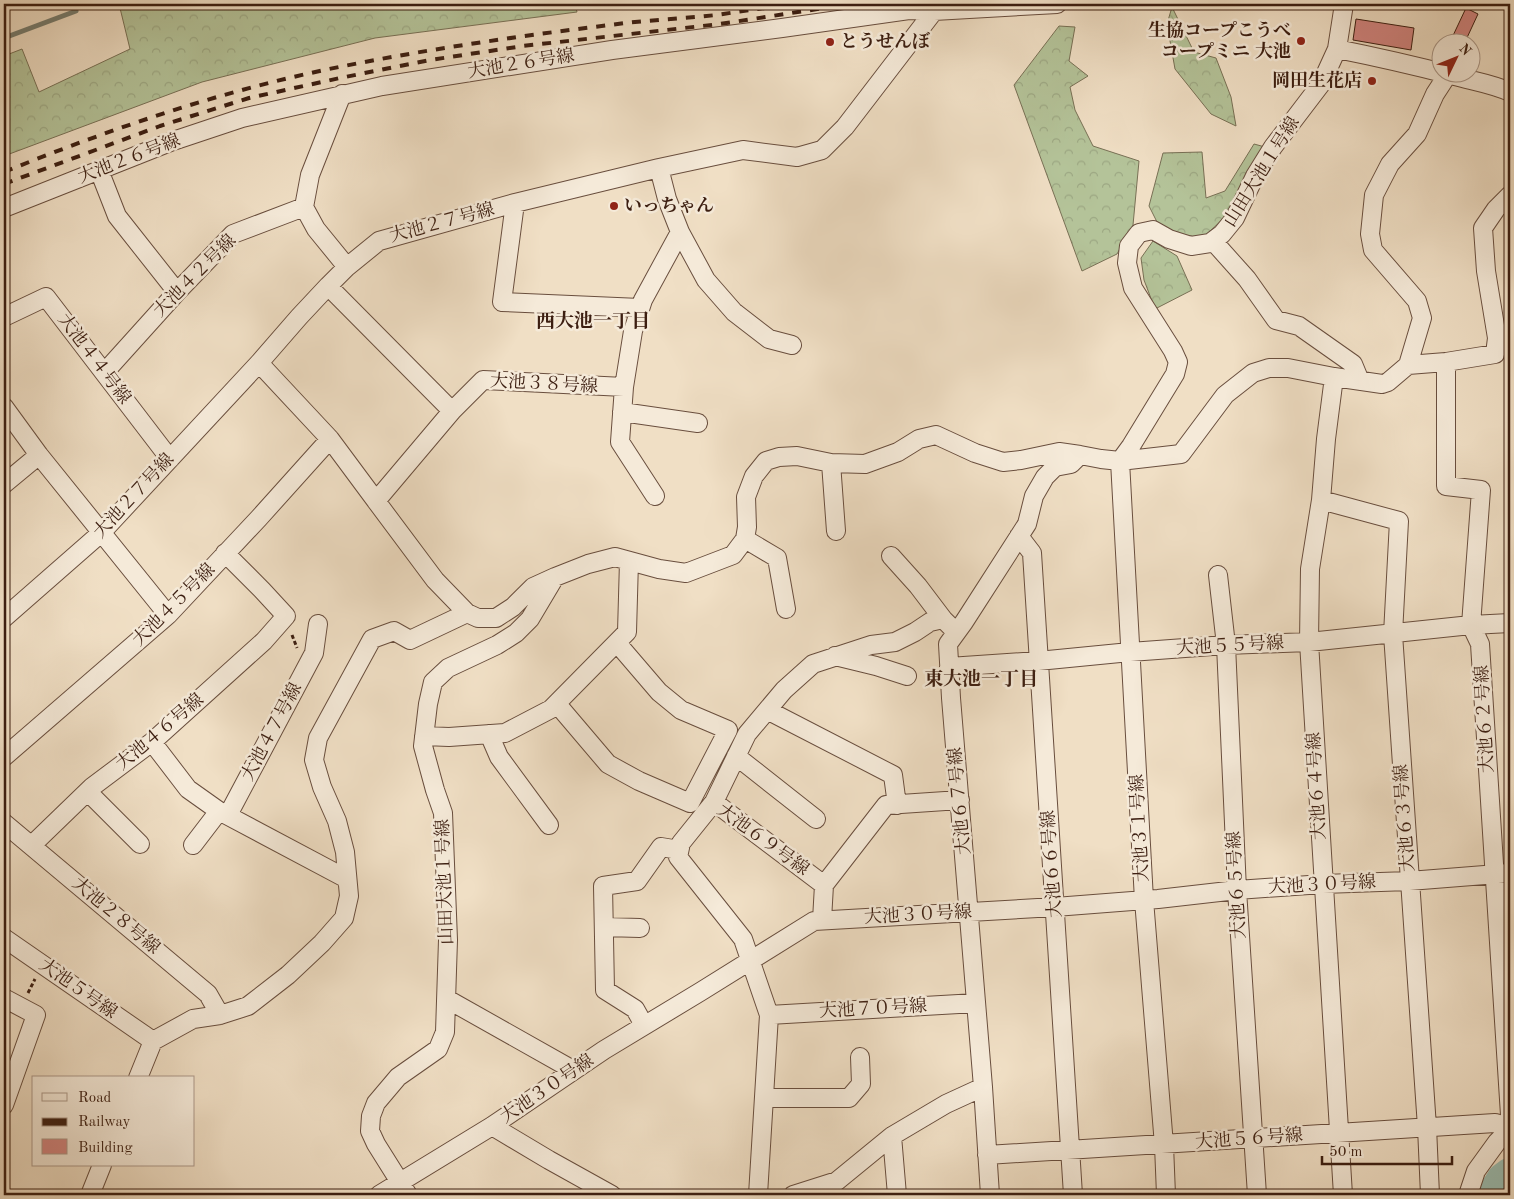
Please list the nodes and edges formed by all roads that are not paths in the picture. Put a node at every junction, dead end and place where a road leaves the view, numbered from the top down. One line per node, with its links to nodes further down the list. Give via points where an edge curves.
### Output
1 (1057, 4): 3 (street, 大池２６号線)
2 (1344, 4): 4 (street, 山田大池１号線)
3 (934, 11): 9 (street, 大池２６号線, via 909,10 612,50); 10 (street, 大池２７号線, via 845,127 822,150 797,157 743,150)
4 (1337, 49): 5 (street); 17 (street, 山田大池１号線, via 1321,84 1273,146 1235,218)
5 (1432, 70)
6 (1443, 82): 27 (street, via 1416,134 1390,164 1374,195 1370,234 1373,250 1417,301 1422,318)
7 (1479, 82): 8 (street)
8 (1510, 92)
9 (342, 94): 11 (street, 大池２６号線, via 242,118 173,140); 14 (street, via 310,175)
10 (659, 168): 13 (street, 大池２７号線); 16 (street)
11 (99, 170): 15 (street, 大池２６号線); 20 (street, via 117,216)
12 (1510, 194): 24 (street, via 1483,228 1486,271 1497,338)
13 (515, 203): 18 (street, 大池２７号線, via 379,241); 21 (street, via 502,302)
14 (304, 207): 18 (street, via 316,229); 20 (street, 大池４２号線, via 233,234)
15 (4, 208)
16 (680, 232): 21 (street, 大池３８号線); 23 (street, via 706,280 734,312 769,339)
17 (1213, 241): 30 (street, via 1247,279 1276,320 1299,326 1353,364); 40 (street, 山田大池１号線, via 1191,246 1153,230 1139,233 1129,246 1127,263 1133,288 1178,362 1174,374)
18 (347, 267): 19 (street, 大池２７号線)
19 (328, 286): 26 (street, 大池２７号線); 33 (street)
20 (176, 292): 28 (street, 大池４２号線)
21 (640, 308): 31 (street, 大池３８号線)
22 (4, 317): 28 (street, 大池４４号線, via 46,297)
23 (792, 345)
24 (1503, 354): 25 (street)
25 (1446, 362): 27 (street); 62 (street, via 1446,486 1481,490)
26 (259, 363): 36 (street); 39 (street, 大池２７号線)
27 (1408, 366): 30 (street, via 1382,384)
28 (104, 373): 39 (street, 大池４４号線)
29 (1334, 377): 30 (street); 40 (street, via 1288,368 1269,368 1253,373 1225,395 1180,454); 44 (street, 大池６４号線)
30 (1360, 381)
31 (624, 387): 33 (street, 大池３８号線, via 483,380); 34 (street)
32 (4, 407): 38 (street)
33 (452, 411): 45 (street, 大池３８号線)
34 (622, 412): 35 (street); 43 (street, via 620,442)
35 (698, 423)
36 (330, 439): 45 (street); 50 (street, 大池４５号線)
37 (1080, 454): 40 (street); 41 (street, via 1059,452 1004,462 936,435 918,439 898,452 865,464); 48 (street, 大池６７号線, via 1071,464 1055,467 1045,477 1034,496 1027,524)
38 (38, 455): 42 (street); 47 (street)
39 (170, 459): 47 (street, 大池２７号線)
40 (1120, 461): 68 (street, 大池３１号線)
41 (831, 463): 46 (street); 49 (street, via 797,456 766,461 754,476 746,497)
42 (4, 484)
43 (655, 496)
44 (1321, 500): 64 (street, 大池６３号線, via 1399,521); 65 (street, 大池６４号線, via 1310,568)
45 (376, 501): 56 (street, via 435,580)
46 (836, 530)
47 (101, 533): 57 (street); 58 (street, 大池２７号線)
48 (1020, 536): 63 (street, 大池６７号線); 70 (street, 大池６６号線, via 1032,553)
49 (745, 539): 52 (street, via 733,555 686,572); 55 (street, via 776,558)
50 (225, 554): 57 (street, 大池４５号線); 77 (street, 大池４６号線, via 286,616 264,641)
51 (891, 556): 59 (street)
52 (629, 561): 54 (street, via 615,557); 66 (street, via 627,632)
53 (1218, 575): 67 (street, 大池６５号線)
54 (555, 577): 56 (street, via 533,587 514,608 496,618 478,618); 76 (street, 山田大池１号線, via 530,619 516,633 448,668 433,682)
55 (786, 609)
56 (467, 613): 93 (street, via 410,640 394,631 372,639 318,738 314,760 337,821 345,852)
57 (168, 615): 79 (street, 大池４５号線)
58 (4, 618)
59 (944, 619): 63 (street); 69 (street, via 930,622 895,642)
60 (1510, 623): 62 (street, 大池５５号線)
61 (318, 624): 84 (street, 大池４７号線, via 314,652)
62 (1471, 625): 64 (street, 大池５５号線); 92 (street, 大池６２号線, via 1480,644)
63 (956, 632): 71 (street, 大池６７号線, via 948,644)
64 (1393, 634): 65 (street, 大池５５号線); 94 (street, 大池６３号線)
65 (1309, 642): 67 (street, 大池５５号線); 95 (street, 大池６４号線)
66 (617, 643): 73 (street); 73 (street, via 659,692 681,710 728,730 690,803 608,764)
67 (1226, 645): 68 (street, 大池５５号線); 97 (street, 大池６５号線)
68 (1130, 652): 70 (street, 大池５５号線); 98 (street, 大池３１号線)
69 (834, 656): 72 (street); 74 (street, via 813,664)
70 (1038, 661): 71 (street, 大池５５号線); 99 (street, 大池６６号線)
71 (950, 667): 81 (street, 大池６７号線)
72 (907, 676)
73 (557, 704): 75 (street, via 505,733)
74 (767, 710): 78 (street, via 747,734); 83 (street, via 893,775)
75 (489, 734): 76 (street); 87 (street, via 499,757)
76 (424, 736): 107 (street, 山田大池１号線, via 423,746 443,812)
77 (152, 742): 80 (street, 大池４６号線); 84 (street, via 188,789)
78 (736, 756): 82 (street); 85 (street)
79 (4, 757)
80 (88, 792): 88 (street); 89 (street, 大池４６号線)
81 (960, 800): 83 (street, 大池６９号線); 100 (street, 大池６７号線)
82 (714, 802): 91 (street, 大池６９号線, via 681,843); 96 (street, 大池６９号線)
83 (897, 805): 96 (street, 大池６９号線, via 886,805)
84 (223, 813): 90 (street, 大池４７号線); 93 (street)
85 (816, 820)
86 (4, 823): 89 (street, 大池２８号線)
87 (549, 825)
88 (140, 844)
89 (32, 845): 110 (street, 大池２８号線, via 208,994)
90 (193, 845)
91 (679, 850): 102 (street, via 661,847 637,882 603,886); 105 (street, via 678,857 743,939)
92 (1502, 873): 94 (street, 大池３０号線); 119 (street, 大池６２号線)
93 (347, 879): 110 (street, via 349,896 344,918 322,943 248,1006)
94 (1409, 881): 95 (street, 大池３０号線); 121 (street, 大池６３号線)
95 (1323, 884): 97 (street, 大池３０号線); 123 (street, 大池６４号線)
96 (824, 885): 101 (street, 大池６９号線)
97 (1237, 890): 98 (street, 大池３０号線); 125 (street, 大池６５号線)
98 (1144, 900): 99 (street, 大池３０号線); 126 (street, 大池３１号線)
99 (1055, 907): 100 (street, 大池３０号線); 127 (street, 大池６６号線)
100 (969, 912): 101 (street, 大池３０号線); 108 (street, 大池６７号線)
101 (822, 920): 105 (street, 大池３０号線, via 814,921)
102 (604, 927): 103 (street); 111 (street, via 605,990 636,1009)
103 (640, 928)
104 (4, 938): 112 (street, 大池５号線)
105 (752, 961): 109 (street); 111 (street, 大池３０号線)
106 (4, 998): 118 (street, via 36,1015)
107 (447, 999): 114 (street); 130 (street, 山田大池１号線, via 445,1032 438,1049 398,1077 376,1103 370,1116 370,1131 376,1144)
108 (976, 1003): 109 (street, 大池７０号線); 116 (street, 大池６７号線)
109 (769, 1015): 117 (street)
110 (220, 1016): 112 (street, via 194,1019)
111 (644, 1025): 114 (street, 大池３０号線)
112 (152, 1041): 115 (street)
113 (860, 1057): 117 (street, via 861,1084 849,1098)
114 (574, 1070): 120 (street, 大池３０号線)
115 (139, 1076)
116 (983, 1087): 124 (street, via 946,1104); 128 (street, 大池６７号線)
117 (764, 1098): 135 (street)
118 (4, 1105)
119 (1510, 1116)
120 (492, 1126): 130 (street, 大池３０号線); 134 (street)
121 (1427, 1127): 122 (street, 大池５６号線, via 1495,1123); 123 (street, 大池５６号線); 142 (street, 大池６３号線)
122 (1510, 1128): 143 (street, via 1476,1172)
123 (1339, 1132): 125 (street, 大池５６号線); 141 (street, 大池６４号線)
124 (892, 1136): 131 (street, via 837,1181); 136 (street)
125 (1253, 1138): 126 (street, 大池５６号線); 140 (street, 大池６５号線)
126 (1164, 1145): 127 (street, 大池５６号線); 139 (street, 大池３１号線)
127 (1070, 1150): 128 (street, 大池５６号線); 138 (street, 大池６６号線)
128 (987, 1155): 137 (street, 大池６７号線)
129 (102, 1166): 132 (street)
130 (404, 1189): 133 (street, 大池３０号線)
131 (801, 1194)
132 (90, 1195)
133 (379, 1195)
134 (612, 1195)
135 (758, 1195)
136 (897, 1195)
137 (990, 1195)
138 (1072, 1195)
139 (1166, 1195)
140 (1257, 1195)
141 (1343, 1195)
142 (1430, 1195)
143 (1468, 1195)

